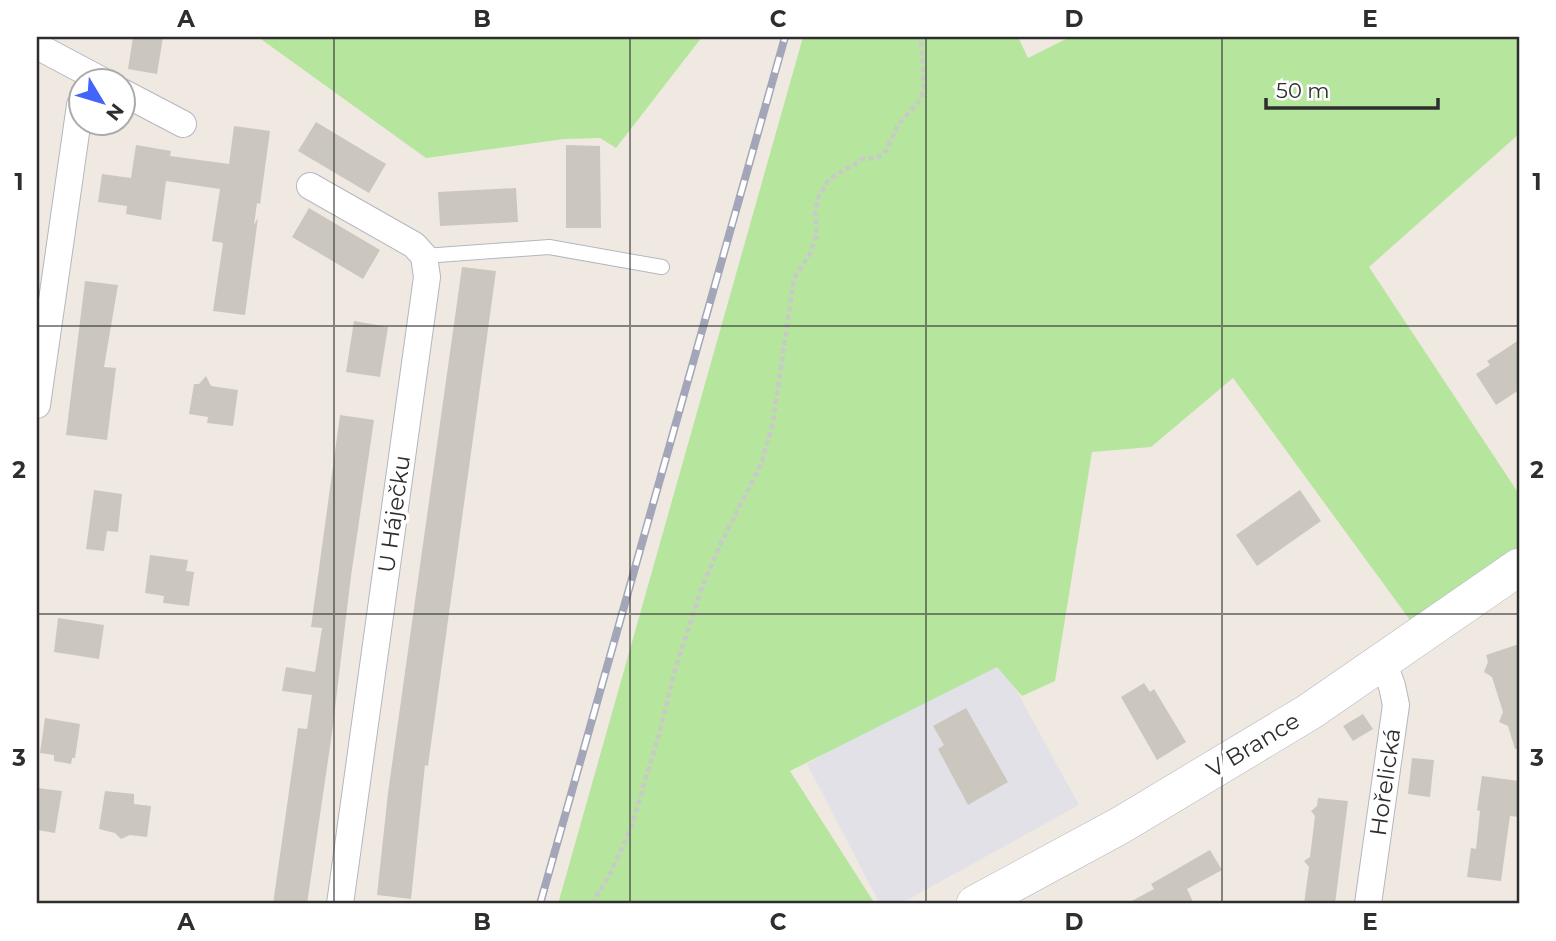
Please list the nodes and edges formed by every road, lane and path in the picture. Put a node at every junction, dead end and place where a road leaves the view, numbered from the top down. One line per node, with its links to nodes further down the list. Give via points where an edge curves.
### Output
1 (921, 37): 14 (path, via 924,88 920,100 898,125 884,154 863,159 829,179 818,198 817,235 794,278 773,422 762,462 702,587 631,828)
2 (37, 47): 3 (street)
3 (69, 66)
4 (136, 99): 5 (street)
5 (183, 124)
6 (76, 136): 10 (street)
7 (310, 186): 8 (street, via 414,245)
8 (424, 256): 9 (lane, via 549,247); 13 (street, U Háječku, via 427,276)
9 (662, 268)
10 (37, 405)
11 (1519, 567): 12 (main road, V Brance)
12 (1383, 661): 15 (main road, V Brance, via 1309,712 1121,825); 16 (street, Hořelická, via 1396,705)
13 (340, 904)
14 (592, 904)
15 (975, 904)
16 (1368, 904)

